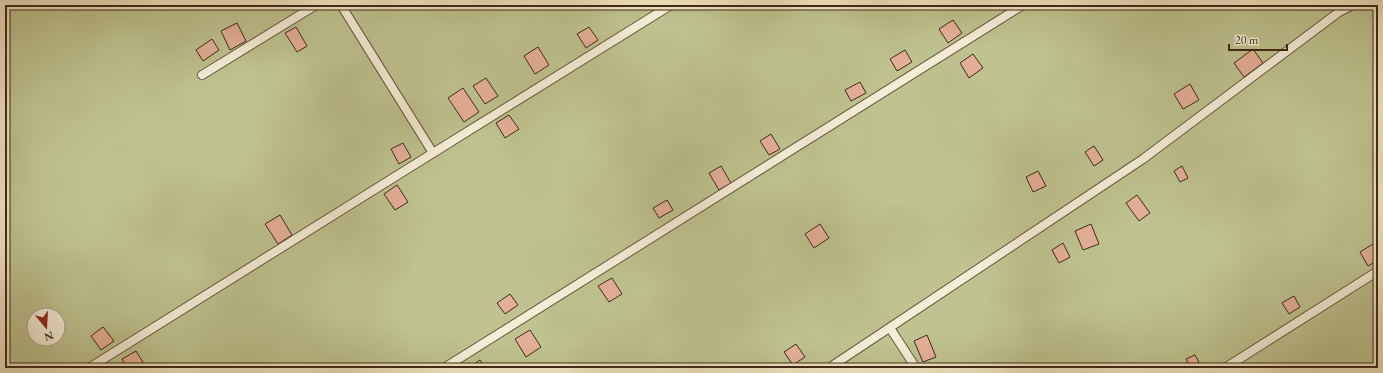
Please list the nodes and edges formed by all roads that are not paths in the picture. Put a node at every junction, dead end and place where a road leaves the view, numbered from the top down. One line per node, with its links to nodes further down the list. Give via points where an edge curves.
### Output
1 (316, 5): 6 (lane)
2 (341, 5): 7 (lane)
3 (671, 5): 7 (lane)
4 (1024, 5): 11 (lane)
5 (1353, 5): 9 (lane, via 1340,12 1143,159)
6 (202, 75)
7 (433, 152): 10 (lane)
8 (1378, 271): 14 (lane)
9 (890, 328): 12 (lane); 13 (lane)
10 (89, 368)
11 (444, 368)
12 (830, 368)
13 (916, 368)
14 (1225, 368)

